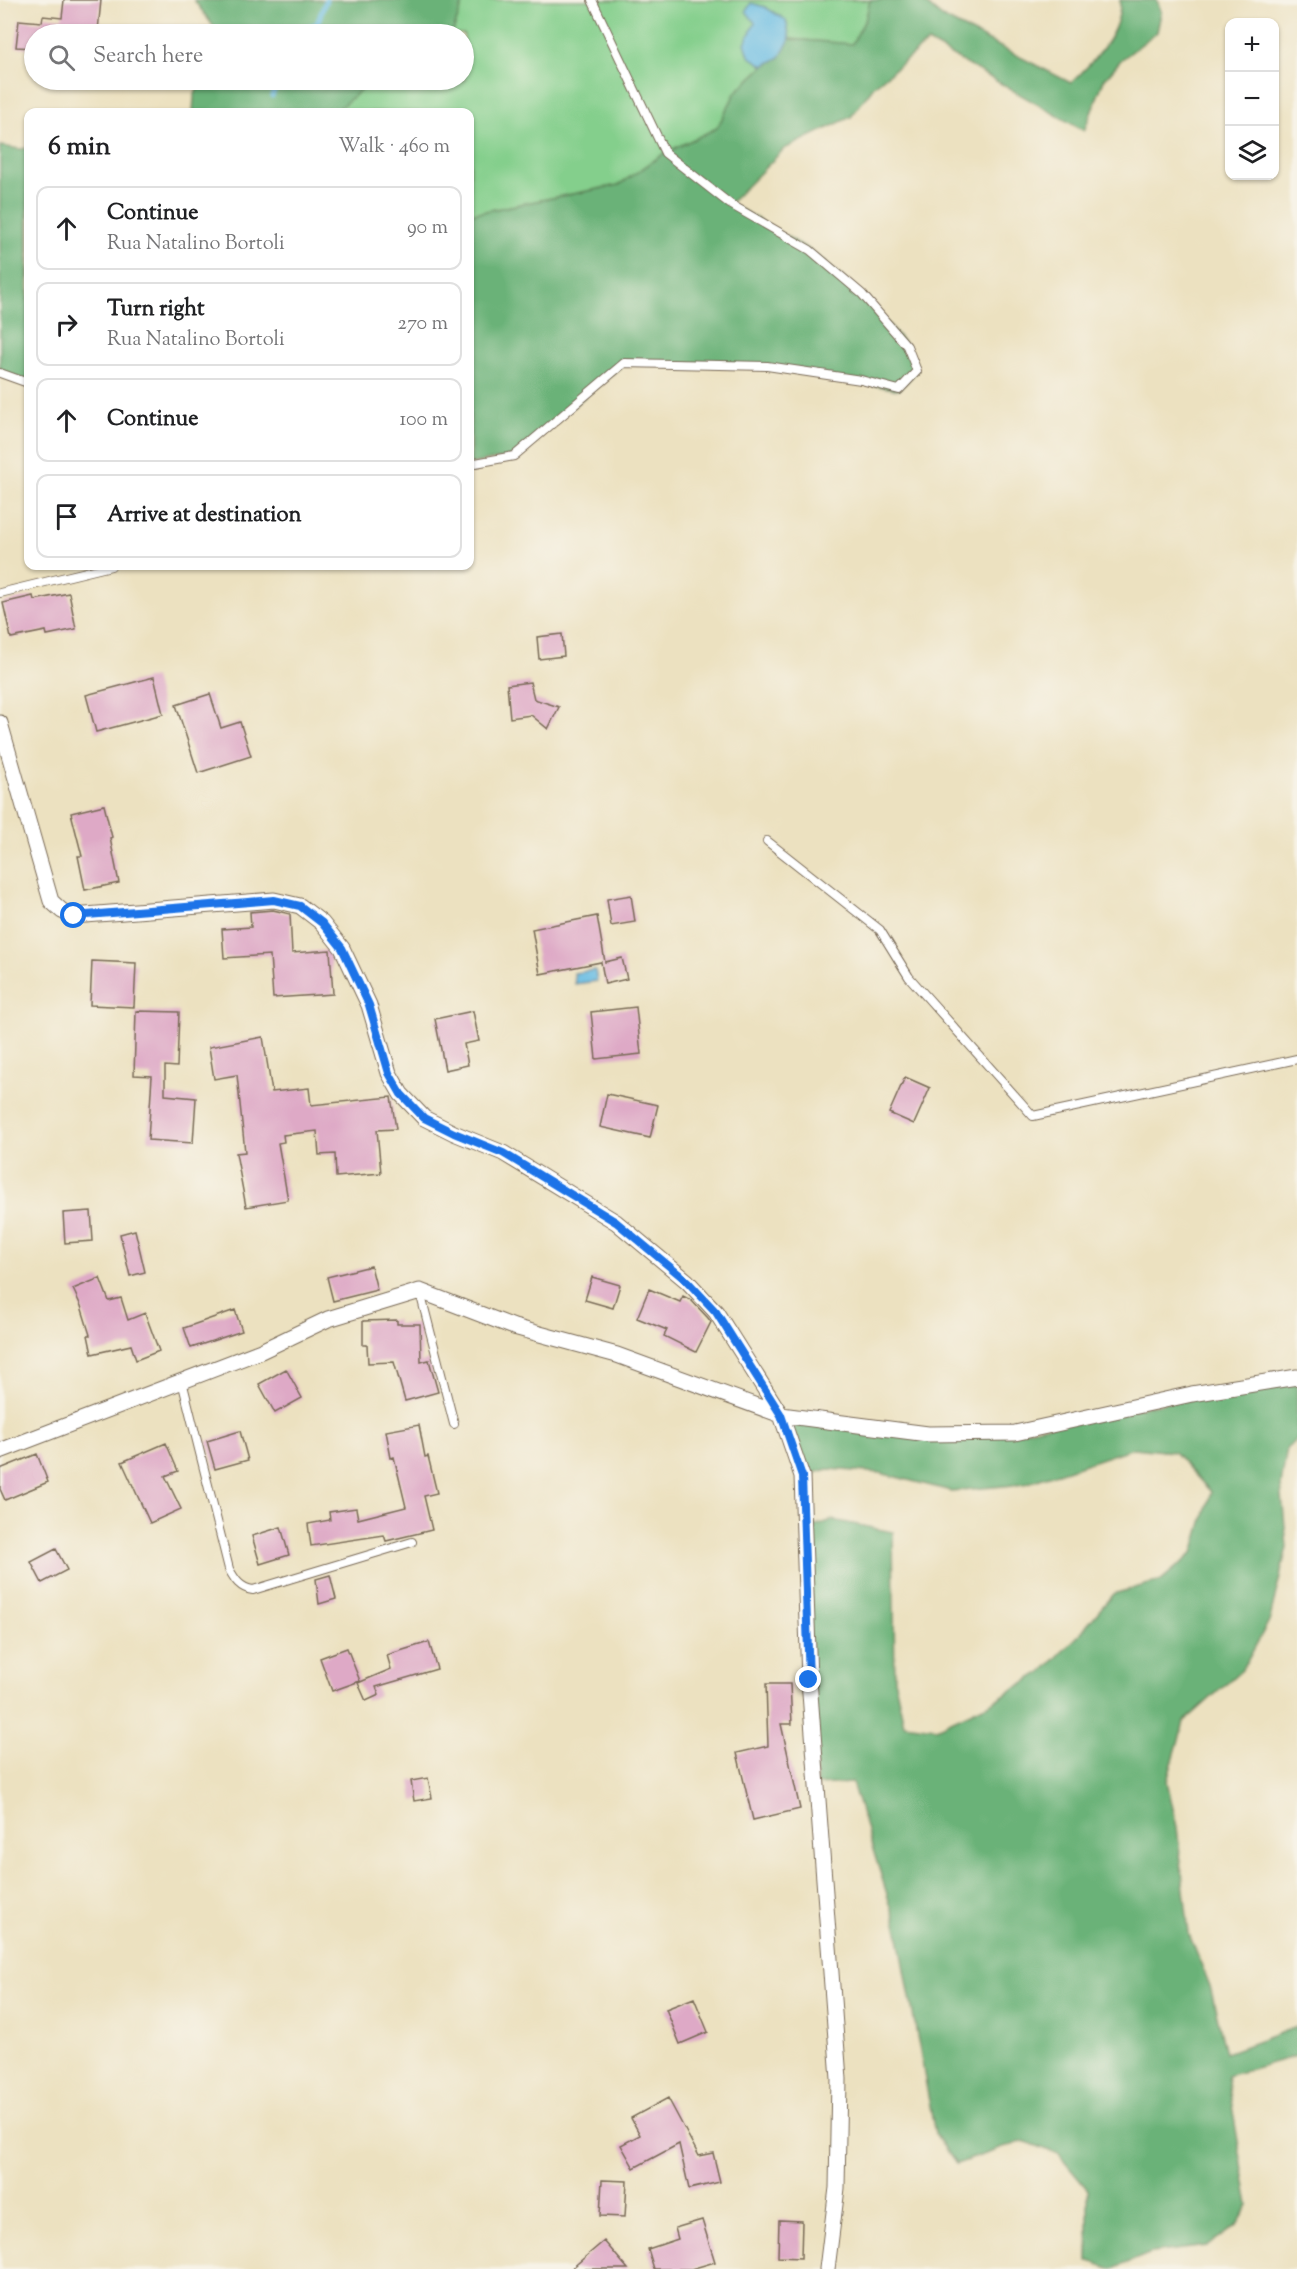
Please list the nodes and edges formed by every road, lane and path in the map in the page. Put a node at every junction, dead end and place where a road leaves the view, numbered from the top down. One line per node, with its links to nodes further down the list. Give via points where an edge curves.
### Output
1 (592, 0): 4 (lane, via 665,153 730,204 810,250 862,294 907,346 917,371 899,390 768,366 624,363 514,456)
2 (0, 373): 3 (lane)
3 (24, 382)
4 (474, 463)
5 (95, 570): 6 (lane)
6 (0, 593)
7 (0, 723): 13 (street, via 51,901 62,911 74,916 274,900 300,906 322,923 342,948 369,1005 389,1073 401,1094 424,1118 503,1153 616,1222 687,1281 716,1312)
8 (767, 841): 9 (lane, via 880,930 909,977 1033,1116)
9 (1297, 1059)
10 (420, 1291): 12 (street, via 328,1319 261,1351); 13 (street, via 514,1327 617,1355); 14 (lane)
11 (1297, 1377): 13 (street, via 1192,1394 1015,1432 928,1434)
12 (182, 1381): 15 (street); 16 (lane, via 229,1569 244,1589 253,1590)
13 (781, 1415): 17 (street, via 802,1476 809,1680 839,2079 837,2188)
14 (454, 1424)
15 (0, 1450)
16 (412, 1542)
17 (827, 2269)

